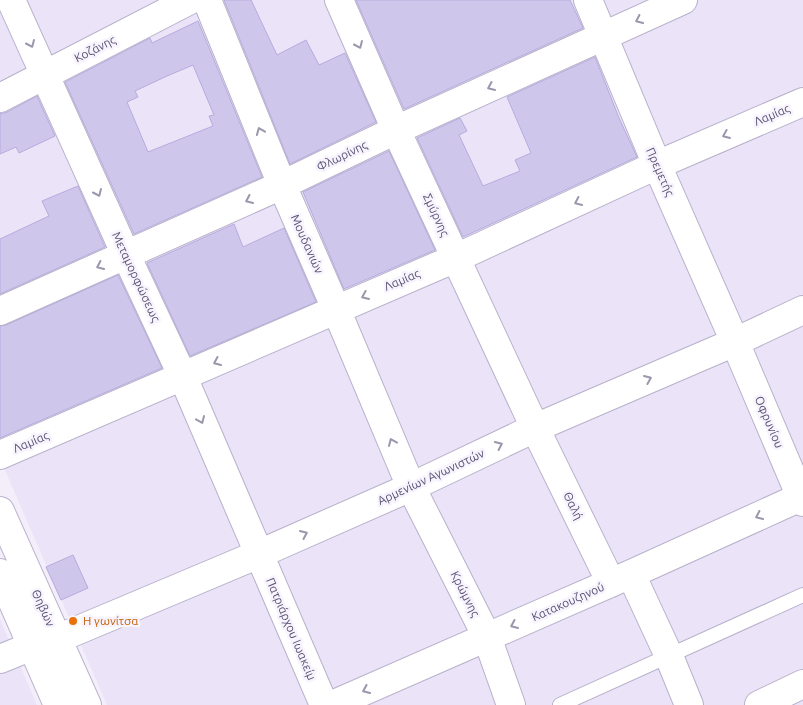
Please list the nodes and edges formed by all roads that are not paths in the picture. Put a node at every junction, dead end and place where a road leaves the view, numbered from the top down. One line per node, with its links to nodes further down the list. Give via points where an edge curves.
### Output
1 (11, 0): 8 (street, Μεταμορφώσεως, one-way to 8)
2 (190, 0): 8 (street, Κοζάνης)
3 (207, 0): 13 (street, Μουδανιών, one-way to 3)
4 (339, 0): 11 (street, Σμύρνης, one-way to 11)
5 (588, 0): 7 (street, Πρεμετής)
6 (684, 0): 7 (street, Φλωρίνης, one-way to 7)
7 (602, 37): 11 (street, Φλωρίνης, one-way to 11); 12 (street, Πρεμετής)
8 (45, 75): 9 (street, Κοζάνης); 14 (street, Μεταμορφώσεως, one-way to 14)
9 (0, 98)
10 (803, 102): 12 (street, Λαμίας, one-way to 12)
11 (396, 130): 13 (street, Φλωρίνης); 15 (street, Σμύρνης)
12 (657, 165): 15 (street, Λαμίας, one-way to 15); 19 (street, Πρεμετής)
13 (282, 185): 14 (street, Φλωρίνης, one-way to 14); 16 (street, Μουδανιών)
14 (126, 255): 18 (street, Φλωρίνης, one-way to 18); 20 (street, Μεταμορφώσεως)
15 (456, 258): 16 (street, Λαμίας, one-way to 16); 21 (street, Σμύρνης)
16 (336, 309): 20 (street, Λαμίας, one-way to 20); 23 (street, Μουδανιών, one-way to 16)
17 (803, 310): 19 (street, Αρμενίων Αγωνιστών)
18 (0, 311)
19 (735, 342): 21 (street, Αρμενίων Αγωνιστών, one-way to 19); 24 (street, Οφρυνίου)
20 (182, 377): 22 (street, Λαμίας); 26 (street, Μεταμορφώσεως, one-way to 26)
21 (535, 428): 23 (street, Αρμενίων Αγωνιστών, one-way to 21); 28 (street, Θαλή)
22 (0, 455)
23 (410, 487): 26 (street, Αρμενίων Αγωνιστών, one-way to 23); 30 (street, Κρώμνης)
24 (802, 498): 28 (street, Κατακουζηνού, one-way to 28)
25 (0, 511): 31 (street, Θηβών)
26 (259, 554): 31 (street, Αρμενίων Αγωνιστών); 37 (street, Πατριάρχου Ιωακείμ)
27 (0, 573): 31 (street, Θηβών)
28 (621, 579): 30 (street, Κατακουζηνού, one-way to 30); 32 (street, Θαλή)
29 (803, 595): 32 (lane)
30 (487, 637): 38 (street, Κατακουζηνού, one-way to 38); 39 (street, Κρώμνης)
31 (45, 642): 33 (street, Αρμενίων Αγωνιστών); 35 (street, Θηβών); 36 (street, Θηβών)
32 (669, 656): 40 (lane); 41 (street, Θαλή)
33 (0, 658)
34 (803, 684): 42 (street)
35 (58, 705)
36 (86, 705)
37 (324, 705)
38 (332, 705)
39 (511, 705)
40 (560, 705)
41 (689, 705)
42 (758, 705)

